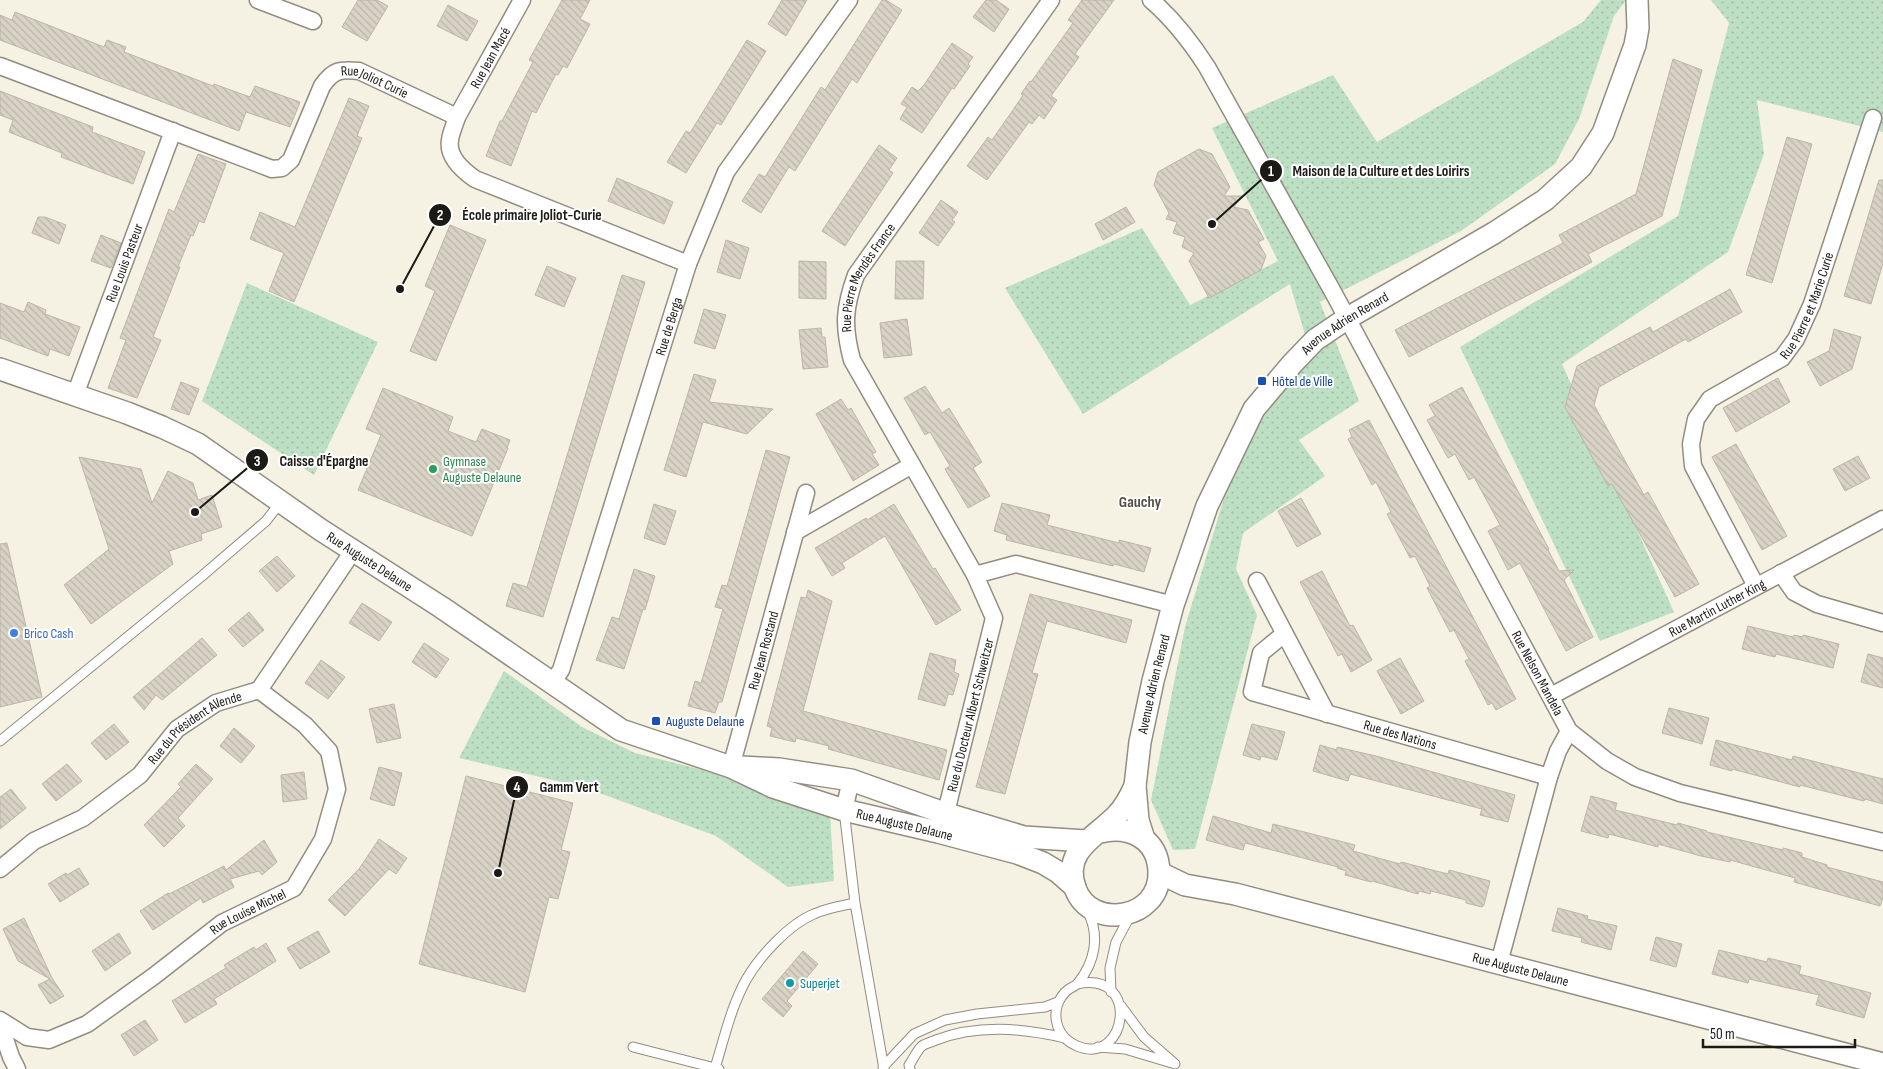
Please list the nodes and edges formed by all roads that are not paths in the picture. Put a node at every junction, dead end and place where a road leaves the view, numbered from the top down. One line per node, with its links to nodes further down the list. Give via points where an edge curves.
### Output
1 (258, 0): 7 (street)
2 (522, 0): 9 (street, Rue Jean Macé)
3 (849, 0): 12 (street, Rue de Berga, via 726,172)
4 (1050, 0): 16 (street, Rue Pierre Mendès France, via 856,275 848,296 846,335 852,360)
5 (1151, 0): 13 (street, Rue Nelson Mandela, via 1163,10 1207,67)
6 (1637, 0): 13 (street, Avenue Adrien Renard, via 1635,45 1603,133 1581,167 1545,200 1494,233)
7 (313, 21)
8 (0, 66): 11 (street, Rue Joliot Curie)
9 (457, 116): 11 (street, Rue Joliot Curie, via 359,71 346,70 338,71 322,86 291,160 282,168 272,169); 12 (street, via 449,141 454,159 475,179)
10 (1872, 118): 25 (street, Rue Pierre et Marie Curie, via 1812,304 1796,339 1782,358 1710,400 1696,419 1691,444 1693,466)
11 (173, 131): 15 (street, Rue Louis Pasteur)
12 (688, 264): 30 (street, Rue de Berga, via 561,670)
13 (1346, 319): 27 (street, Avenue Adrien Renard, via 1315,340 1254,409 1207,506); 32 (street, Rue Nelson Mandela)
14 (0, 369): 15 (street, Rue Auguste Delaune)
15 (75, 395): 18 (street, Rue Auguste Delaune, via 183,436 215,454)
16 (912, 465): 20 (street); 23 (street, Rue Pierre Mendès France)
17 (806, 493): 20 (street, Rue Jean Rostand)
18 (281, 502): 21 (street, Rue Auguste Delaune); 35 (lane, via 266,521 202,576)
19 (1883, 519): 22 (street, Rue Martin Luther King)
20 (795, 532): 36 (street, Rue Jean Rostand)
21 (353, 551): 30 (street, Rue Auguste Delaune); 31 (street, Rue du Président Allende)
22 (1781, 573): 25 (street, Rue Martin Luther King); 28 (street, via 1794,592 1817,604)
23 (975, 575): 26 (street, Rue Pierre Mendès France); 27 (street, via 1016,564)
24 (1257, 581): 29 (street)
25 (1756, 586): 32 (street, Rue Martin Luther King)
26 (986, 599): 41 (street, Rue du Docteur Albert Schweitzer, via 994,618)
27 (1173, 605): 39 (street, Avenue Adrien Renard, via 1140,742)
28 (1883, 623)
29 (1284, 634): 33 (street); 33 (street, Rue des Nations, via 1260,653 1252,692)
30 (552, 683): 36 (street, Rue Auguste Delaune, via 620,730)
31 (259, 690): 45 (street, Rue du Président Allende, via 216,703 177,729 140,775 83,818 34,840); 55 (street, Rue Louise Michel, via 305,725 329,751 337,789 323,839 294,888 222,923 87,1024 49,1040 27,1037)
32 (1551, 696): 34 (street, Rue Nelson Mandela)
33 (1327, 714): 37 (street, Rue des Nations)
34 (1569, 730): 37 (street); 44 (street, Rue Nelson Mandela, via 1607,761 1635,778 1680,793)
35 (0, 741)
36 (731, 767): 38 (street, Rue Auguste Delaune, via 779,769); 40 (street, Rue Auguste Delaune, via 773,786)
37 (1549, 777): 50 (street)
38 (851, 780): 40 (street); 41 (street, Rue Auguste Delaune)
39 (1135, 786): 42 (street, Avenue Adrien Renard, via 1126,804); 43 (street, Avenue Adrien Renard, via 1138,820)
40 (844, 810): 41 (street, Rue Auguste Delaune); 48 (lane)
41 (941, 823): 42 (street, Rue Auguste Delaune, via 1024,837); 47 (street, Rue Auguste Delaune, via 1043,863 1058,872)
42 (1093, 836): 43 (street, via 1111,829 1123,829); 47 (street, via 1078,851 1073,863 1072,875)
43 (1144, 839): 46 (street, via 1158,860)
44 (1883, 842)
45 (0, 869)
46 (1160, 873): 49 (street, via 1152,897); 50 (street, Rue Auguste Delaune, via 1185,885 1235,894)
47 (1079, 895): 49 (street, via 1094,910 1106,915); 51 (lane, via 1094,922 1095,936 1093,960)
48 (855, 903): 61 (lane, via 814,914 789,928 767,952 746,980); 62 (lane)
49 (1132, 913): 52 (lane, via 1116,942 1110,968)
50 (1499, 963): 60 (street, Rue Auguste Delaune)
51 (1077, 984): 52 (lane, via 1095,983); 53 (lane)
52 (1112, 992): 54 (lane)
53 (1058, 1002): 57 (lane, via 1056,1021); 62 (lane, via 1045,1007 945,1020 914,1034)
54 (1119, 1004): 59 (lane, via 1120,1025 1108,1042); 59 (lane, via 1144,1037 1175,1064 1125,1049)
55 (0, 1020)
56 (0, 1024): 63 (street, via 10,1057)
57 (1065, 1038): 59 (lane, via 1080,1047); 64 (lane, via 1009,1029 950,1035 921,1046 909,1065)
58 (633, 1047): 61 (lane)
59 (1098, 1047)
60 (1883, 1064)
61 (717, 1068)
62 (883, 1068)
63 (18, 1069)
64 (910, 1069)

